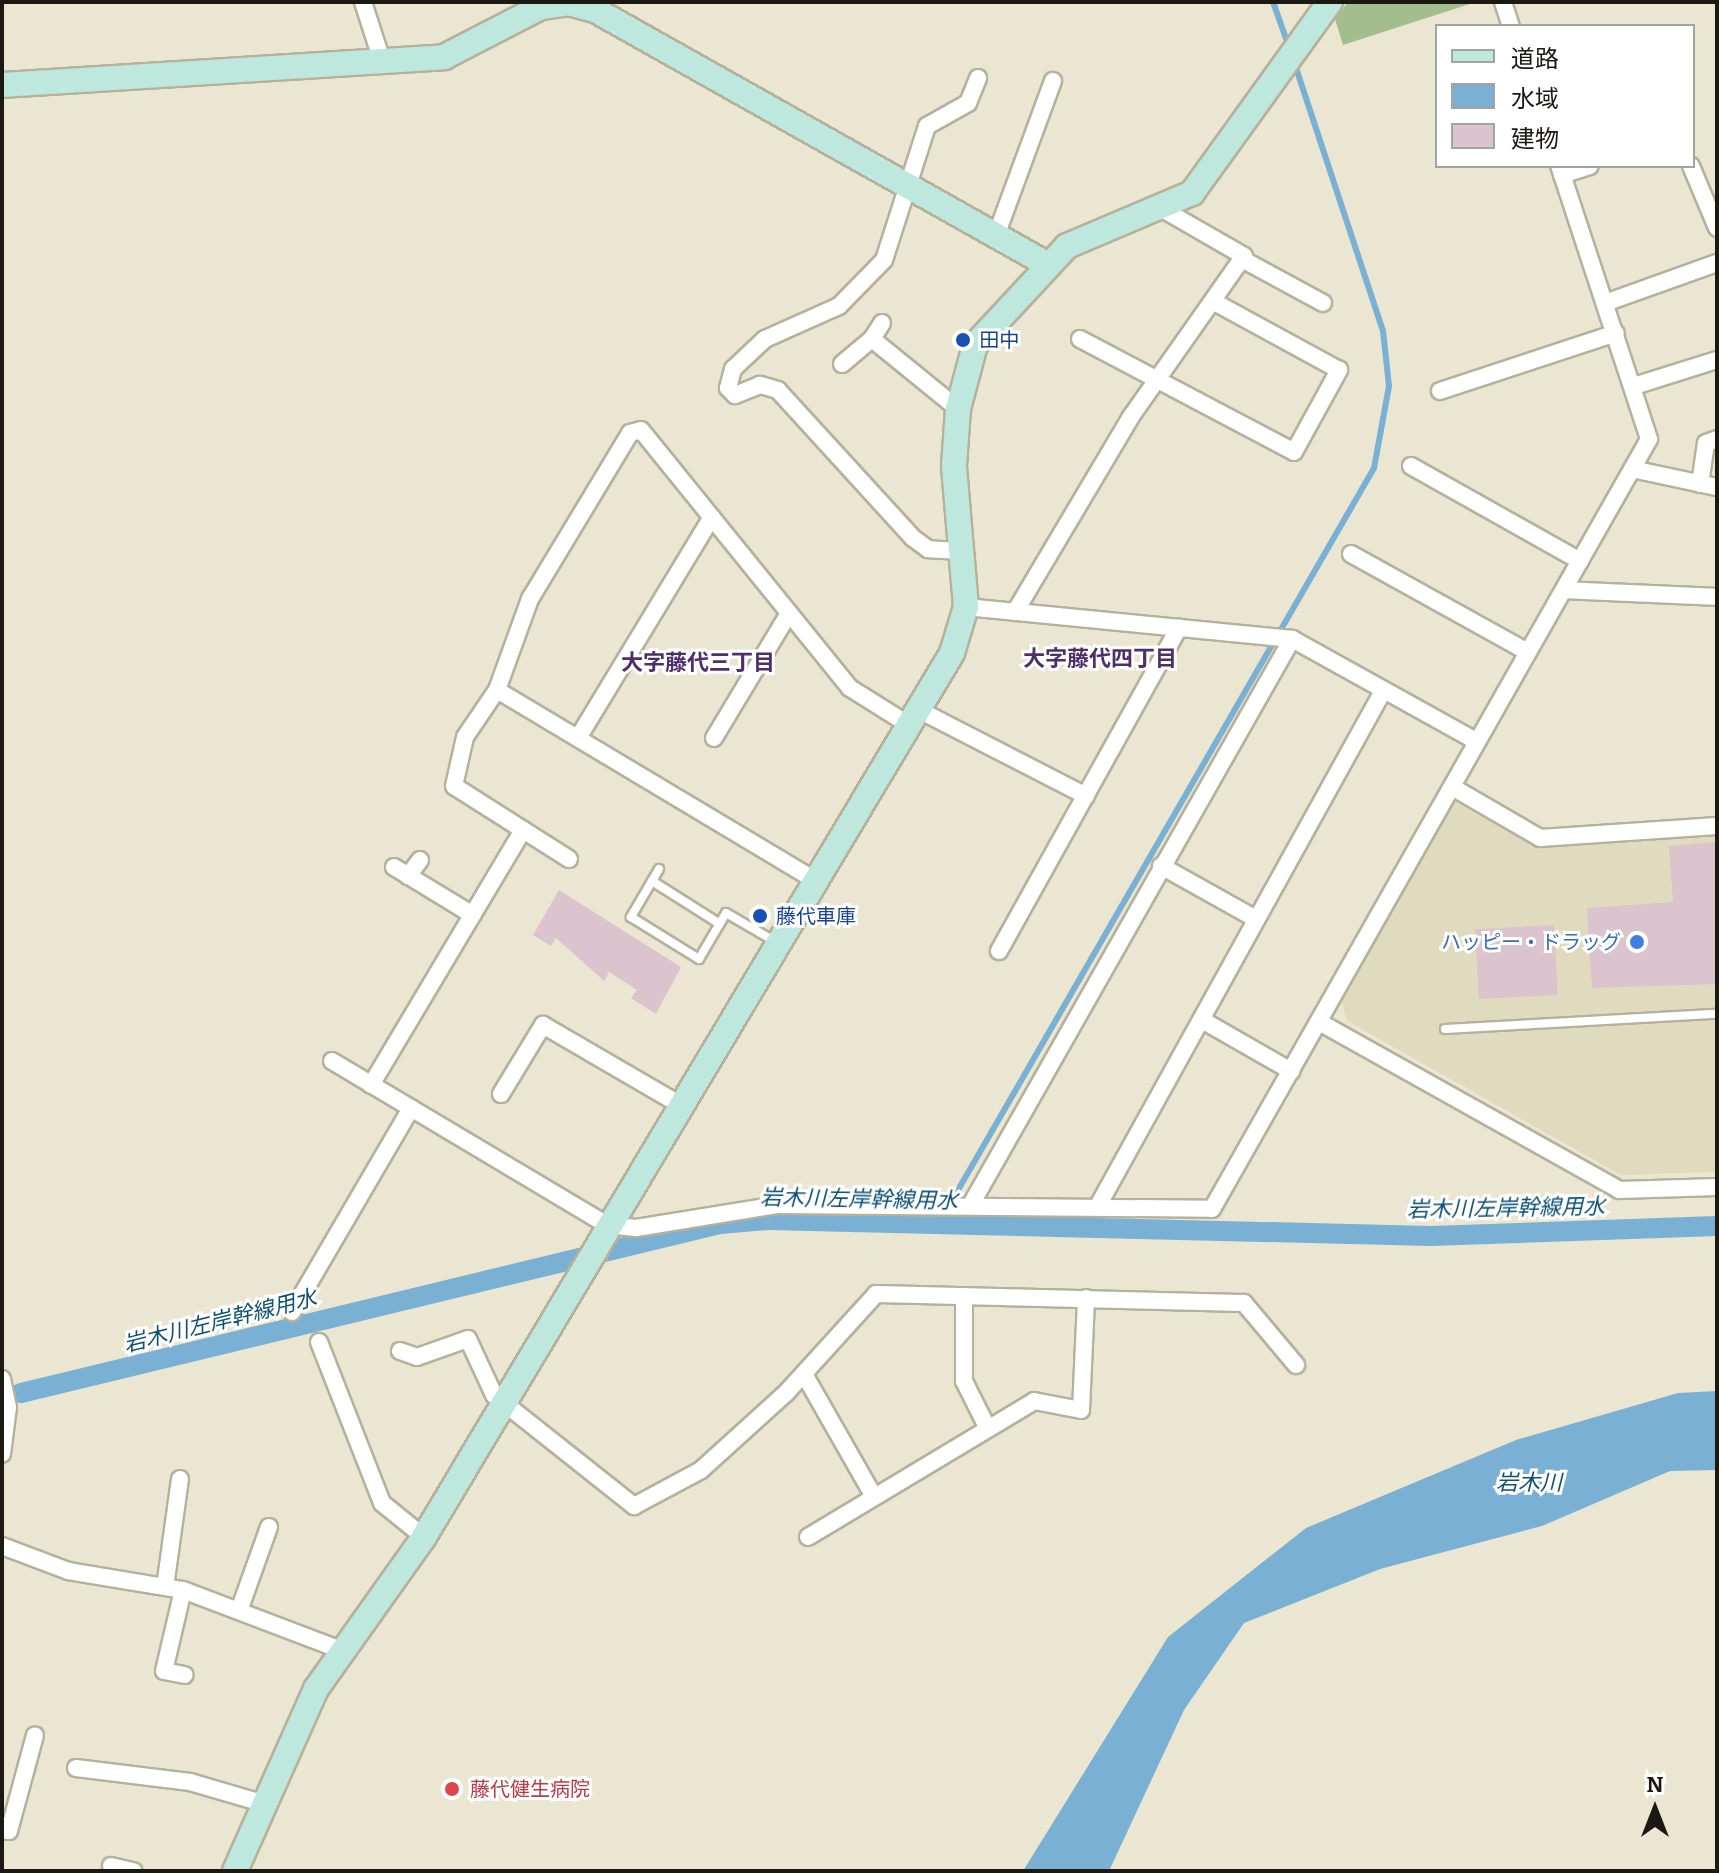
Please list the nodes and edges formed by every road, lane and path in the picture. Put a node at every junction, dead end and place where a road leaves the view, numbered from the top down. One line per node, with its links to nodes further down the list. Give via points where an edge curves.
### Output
1 (363, 2): 5 (street)
2 (1330, 2): 12 (street, via 1214,168)
3 (1503, 2): 4 (street)
4 (1510, 24)
5 (383, 64): 8 (street); 11 (street, via 444,57 541,7 581,6)
6 (978, 78): 11 (street, via 968,103 927,126)
7 (1053, 81): 14 (street)
8 (2, 85)
9 (1692, 168): 13 (street)
10 (1560, 170): 20 (street)
11 (909, 189): 14 (street); 37 (street, via 884,260 839,306 765,339 733,369 728,388 735,395 760,385 778,390 913,538 928,549)
12 (1164, 210): 15 (street); 16 (street, via 1093,233)
13 (1717, 228)
14 (997, 233): 16 (street)
15 (1242, 259): 18 (street); 19 (street)
16 (1045, 263): 30 (street, via 975,345)
17 (1717, 263): 20 (street)
18 (1216, 303): 27 (street); 27 (street, via 1339,370 1294,452)
19 (1323, 303)
20 (1605, 303): 22 (street)
21 (882, 323): 23 (street)
22 (1616, 333): 28 (street); 29 (street)
23 (872, 339): 26 (street); 30 (street)
24 (1080, 339): 27 (street)
25 (1717, 360): 28 (street)
26 (842, 364)
27 (1162, 380): 43 (street, via 1130,418)
28 (1634, 386): 33 (street, via 1649,439)
29 (1440, 391)
30 (958, 409): 37 (street, via 954,466)
31 (1717, 439): 34 (street, via 1706,443)
32 (1411, 466): 39 (street)
33 (1632, 469): 34 (street); 39 (street)
34 (1700, 484): 35 (street)
35 (1717, 487)
36 (712, 517): 44 (street); 48 (street, via 641,430 630,433 530,599); 51 (street)
37 (962, 551): 42 (street)
38 (1351, 554): 47 (street)
39 (1580, 561): 40 (street)
40 (1564, 590): 41 (street); 47 (street)
41 (1717, 597)
42 (966, 607): 43 (street); 50 (street, via 952,653)
43 (1015, 612): 45 (street)
44 (789, 613): 50 (street, via 850,688); 52 (street)
45 (1179, 628): 46 (street); 55 (street)
46 (1281, 638): 49 (street); 60 (street)
47 (1528, 652): 53 (street)
48 (497, 690): 51 (street); 57 (street, via 465,737 454,786)
49 (1383, 691): 53 (street); 65 (street)
50 (911, 716): 55 (street); 62 (street)
51 (578, 738): 62 (street)
52 (714, 738)
53 (1476, 741): 71 (street)
54 (1459, 791): 56 (street, via 1540,838)
55 (1086, 796): 68 (street)
56 (1717, 826)
57 (523, 830): 58 (street); 64 (street)
58 (569, 859)
59 (420, 860): 64 (street, via 401,872)
60 (1161, 866): 65 (street); 80 (street)
61 (659, 869): 63 (lane)
62 (813, 879): 67 (street)
63 (652, 881): 66 (lane); 66 (lane, via 631,917 699,959)
64 (473, 915): 75 (street)
65 (1256, 919): 70 (street)
66 (720, 924): 67 (lane, via 726,913)
67 (776, 942): 77 (street)
68 (999, 951)
69 (1717, 1014): 72 (lane)
70 (1202, 1020): 74 (street); 81 (street)
71 (1319, 1022): 74 (street); 79 (street, via 1619,1190)
72 (1445, 1029)
73 (332, 1061): 75 (street)
74 (1291, 1071): 81 (street, via 1212,1209)
75 (371, 1085): 78 (street)
76 (501, 1094): 77 (street, via 543,1025)
77 (679, 1104): 82 (street)
78 (411, 1108): 82 (street); 85 (street)
79 (1717, 1187)
80 (973, 1201): 81 (street); 82 (street, via 752,1206 636,1228)
81 (1099, 1204)
82 (607, 1225): 91 (street)
83 (964, 1296): 84 (street); 89 (street, via 876,1294); 92 (street, via 964,1381)
84 (1086, 1298): 88 (street, via 1244,1303); 92 (street, via 1081,1410 1034,1401)
85 (292, 1312)
86 (319, 1342): 97 (street, via 382,1503)
87 (400, 1351): 91 (street, via 417,1357 468,1339)
88 (1296, 1365)
89 (804, 1374): 91 (street, via 701,1470 634,1506); 95 (street)
90 (2, 1379): 93 (street, via 8,1407)
91 (504, 1402): 97 (street)
92 (986, 1425): 95 (street)
93 (2, 1454)
94 (180, 1479): 100 (street)
95 (872, 1493): 98 (street)
96 (269, 1527): 102 (street)
97 (424, 1537): 103 (street, via 379,1609)
98 (808, 1537)
99 (2, 1546): 100 (street, via 68,1571)
100 (165, 1587): 101 (street)
101 (183, 1590): 102 (street); 104 (street, via 164,1671)
102 (240, 1608): 103 (street)
103 (341, 1650): 107 (street)
104 (185, 1675)
105 (35, 1735): 108 (street, via 9,1831)
106 (76, 1768): 107 (street, via 190,1782)
107 (265, 1804): 111 (street)
108 (2, 1830)
109 (111, 1866): 110 (street)
110 (133, 1871)
111 (235, 1871)

